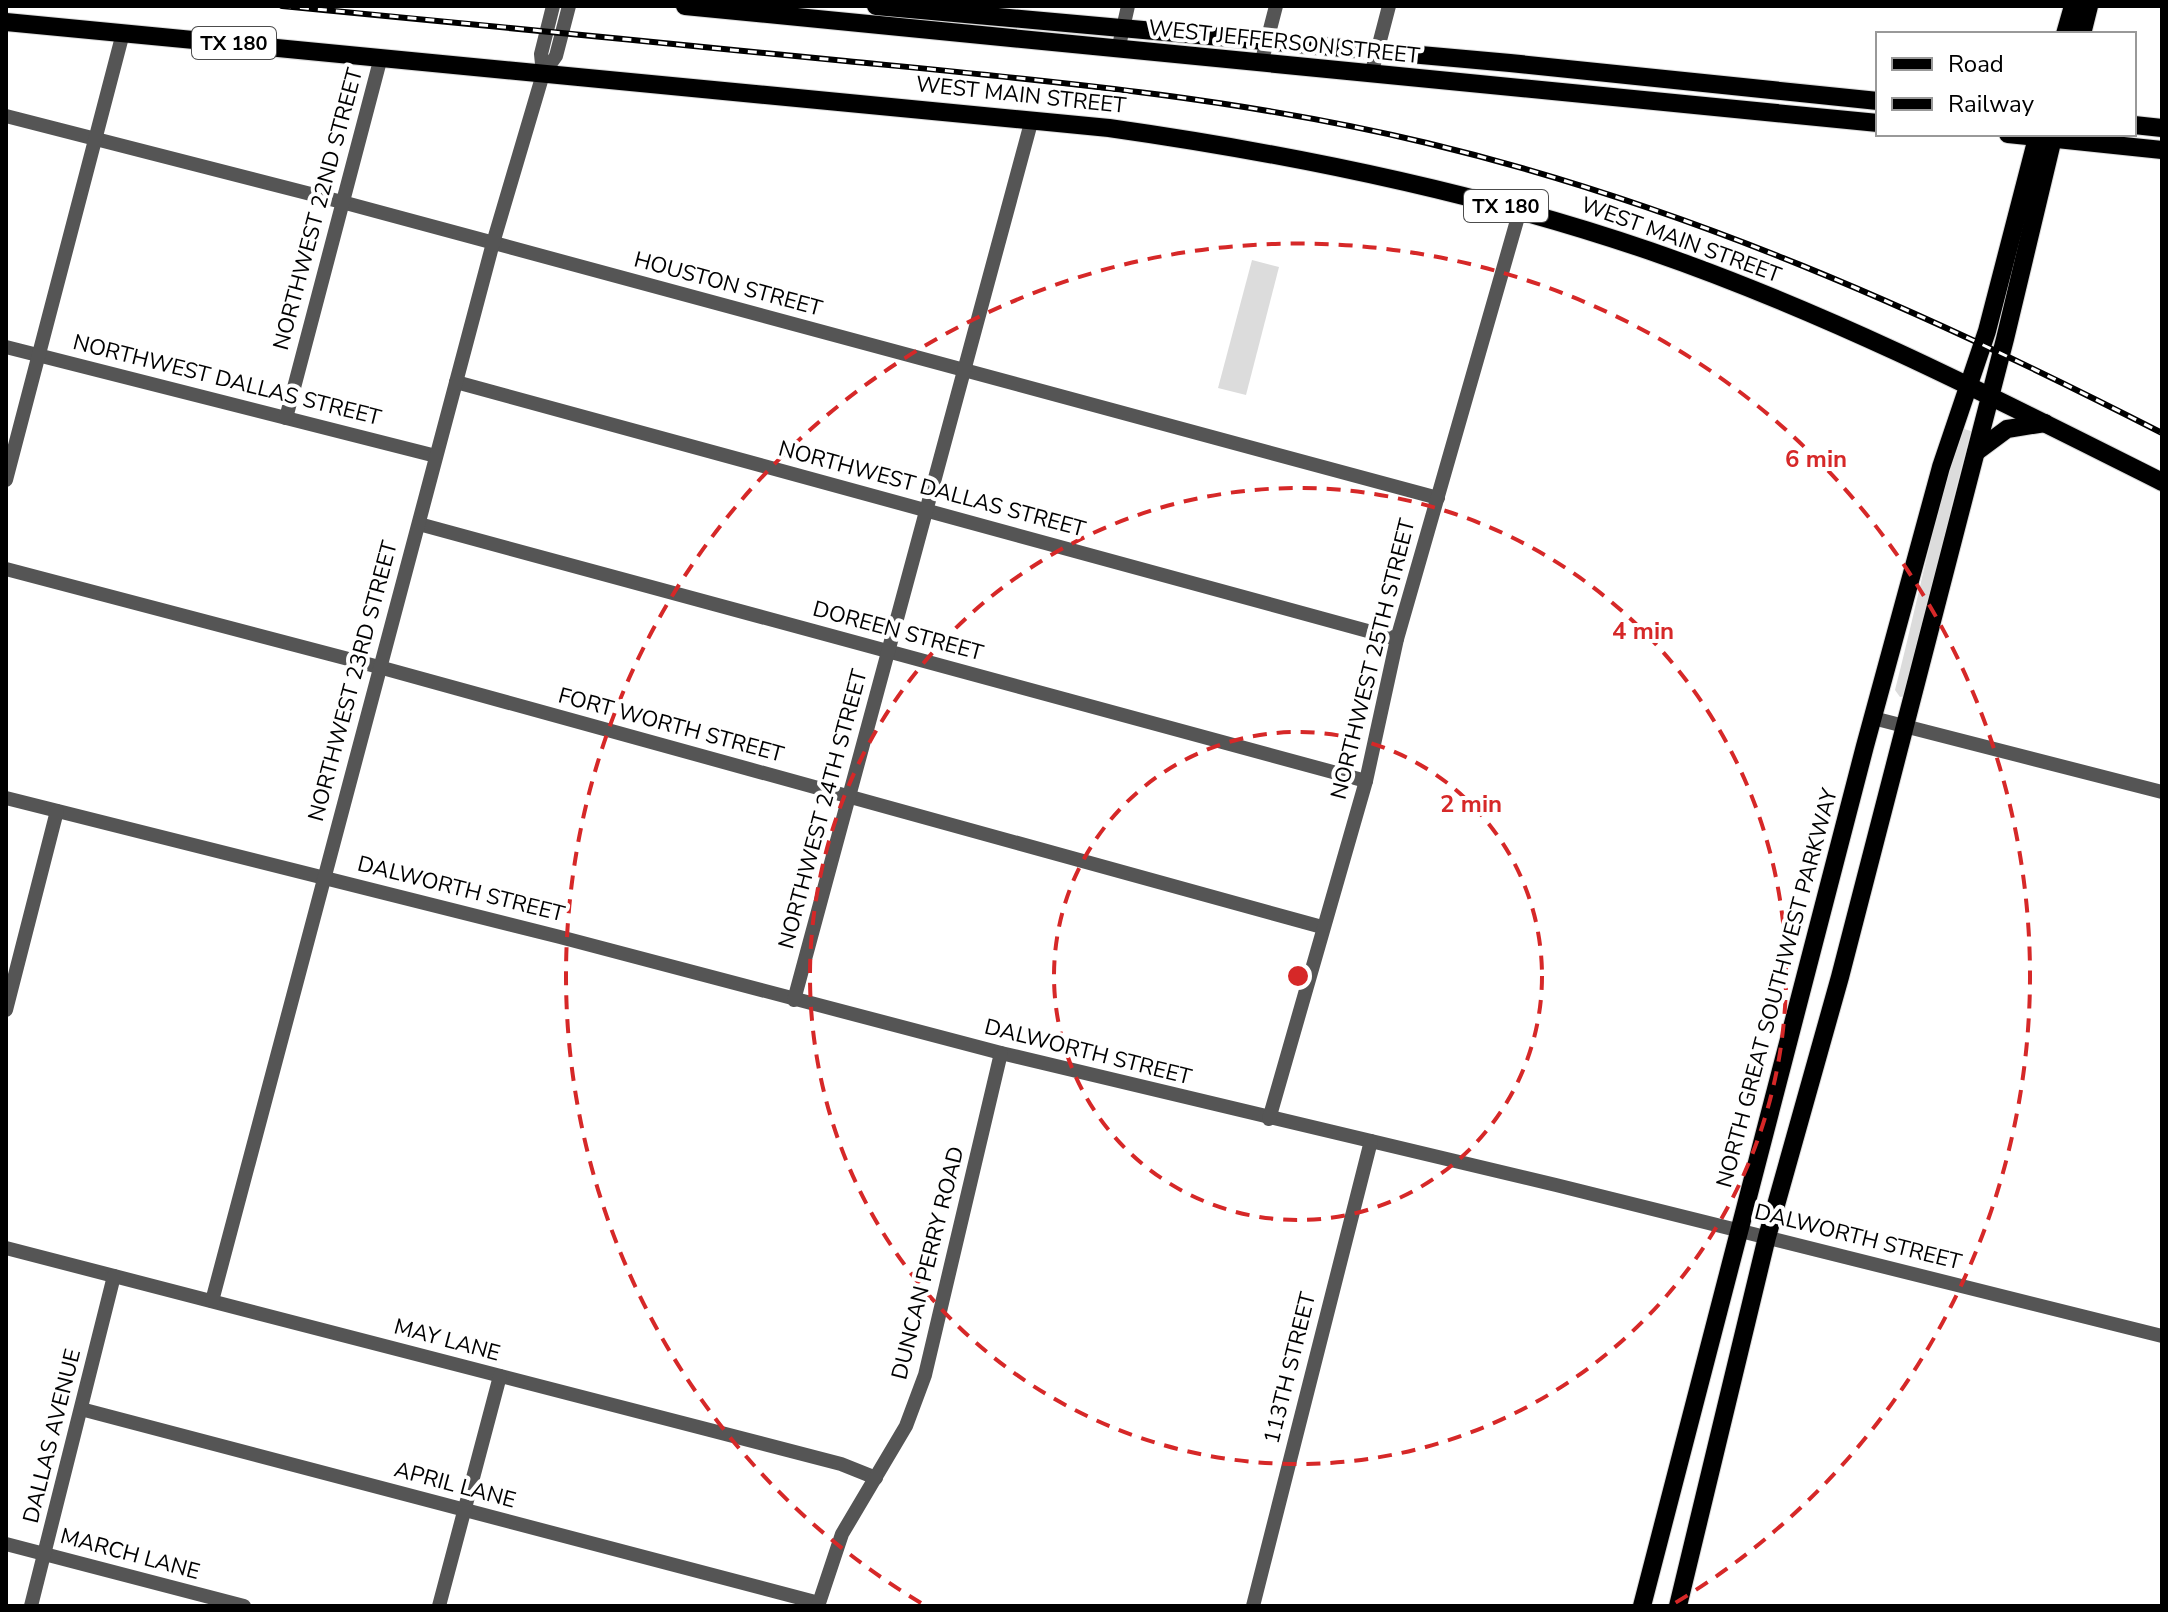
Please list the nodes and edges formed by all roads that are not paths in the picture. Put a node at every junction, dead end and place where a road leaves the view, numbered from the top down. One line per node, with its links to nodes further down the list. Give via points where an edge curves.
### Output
1 (553, 6): 24 (street, NORTHWEST 23RD STREET, via 541,54)
2 (569, 6): 24 (street, NORTHWEST 23RD STREET, via 556,56)
3 (685, 6): 10 (main road, WEST JEFFERSON STREET)
4 (876, 6): 13 (main road, WEST JEFFERSON STREET)
5 (1128, 6): 13 (street)
6 (1276, 6): 17 (street)
7 (1389, 6): 19 (street)
8 (2073, 6): 14 (main road)
9 (2089, 6): 15 (main road)
10 (724, 8): 11 (main road, WEST JEFFERSON STREET)
11 (867, 15): 18 (main road, WEST JEFFERSON STREET)
12 (6, 22): 16 (main road, WEST MAIN STREET / TX 180)
13 (1122, 29): 17 (main road, WEST JEFFERSON STREET); 18 (street)
14 (2066, 32)
15 (2082, 32)
16 (123, 33): 21 (main road, WEST MAIN STREET / TX 180); 37 (street)
17 (1267, 43): 19 (main road, WEST JEFFERSON STREET); 22 (street)
18 (1118, 50): 22 (main road, WEST JEFFERSON STREET)
19 (1377, 51): 20 (main road, WEST JEFFERSON STREET); 25 (street)
20 (1425, 55): 23 (main road, WEST JEFFERSON STREET); 26 (main road)
21 (381, 57): 24 (main road, WEST MAIN STREET / TX 180); 39 (street, NORTHWEST 22ND STREET)
22 (1261, 64): 25 (main road, WEST JEFFERSON STREET)
23 (1549, 66): 27 (main road, WEST JEFFERSON STREET); 28 (main road)
24 (543, 74): 32 (main road, WEST MAIN STREET / TX 180); 41 (street, NORTHWEST 23RD STREET)
25 (1371, 75): 26 (main road, WEST JEFFERSON STREET)
26 (1422, 80): 28 (main road, WEST JEFFERSON STREET)
27 (1753, 89): 29 (main road, WEST JEFFERSON STREET); 30 (main road)
28 (1547, 90): 30 (main road, WEST JEFFERSON STREET)
29 (1876, 101)
30 (1751, 111): 33 (main road, WEST JEFFERSON STREET)
31 (6, 116): 37 (street, HOUSTON STREET)
32 (1032, 119): 40 (main road, WEST MAIN STREET / TX 180, via 1220,144); 44 (street, NORTHWEST 24TH STREET)
33 (1876, 123)
34 (2136, 125): 35 (main road)
35 (2162, 128)
36 (2046, 136): 38 (main road); 46 (main road, NORTH GREAT SOUTHWEST PARKWAY); 47 (main road)
37 (97, 139): 39 (street, HOUSTON STREET); 43 (street)
38 (2162, 150)
39 (342, 202): 41 (street, HOUSTON STREET); 48 (street, NORTHWEST 22ND STREET)
40 (1520, 210): 46 (main road, WEST MAIN STREET / TX 180, via 1651,251 1776,299); 54 (street, NORTHWEST 25TH STREET)
41 (493, 243): 44 (street, HOUSTON STREET); 45 (street, NORTHWEST 23RD STREET)
42 (6, 347): 43 (street, NORTHWEST DALLAS STREET)
43 (37, 355): 48 (street, NORTHWEST DALLAS STREET); 52 (street)
44 (963, 370): 54 (street, HOUSTON STREET); 55 (street, NORTHWEST 24TH STREET)
45 (456, 382): 51 (street, NORTHWEST 23RD STREET); 55 (street, NORTHWEST DALLAS STREET)
46 (1970, 386): 47 (main road, WEST MAIN STREET / TX 180); 61 (main road, NORTH GREAT SOUTHWEST PARKWAY, via 1941,467)
47 (1991, 396): 49 (main road, TX 180); 50 (main road)
48 (286, 418): 51 (street, NORTHWEST DALLAS STREET)
49 (2045, 423): 50 (main road, via 2007,429); 53 (main road, TX 180)
50 (1976, 452): 62 (main road)
51 (436, 456): 56 (street, NORTHWEST 23RD STREET)
52 (6, 480)
53 (2162, 482)
54 (1438, 498): 58 (street, NORTHWEST 25TH STREET)
55 (926, 510): 58 (street, NORTHWEST DALLAS STREET); 59 (street, NORTHWEST 24TH STREET)
56 (419, 524): 59 (street, DOREEN STREET); 60 (street, NORTHWEST 23RD STREET)
57 (6, 569): 60 (street, FORT WORTH STREET)
58 (1397, 639): 63 (street, NORTHWEST 25TH STREET)
59 (888, 652): 63 (street, DOREEN STREET); 65 (street, NORTHWEST 24TH STREET)
60 (379, 667): 65 (street, FORT WORTH STREET); 70 (street, NORTHWEST 23RD STREET)
61 (1873, 718): 62 (street); 67 (main road, NORTH GREAT SOUTHWEST PARKWAY)
62 (1903, 726): 64 (street); 68 (main road)
63 (1366, 781): 71 (street, NORTHWEST 25TH STREET)
64 (2162, 792)
65 (849, 797): 71 (street, FORT WORTH STREET); 72 (street, NORTHWEST 24TH STREET)
66 (6, 798): 69 (street, DALWORTH STREET)
67 (1851, 798): 68 (main road); 77 (main road, NORTH GREAT SOUTHWEST PARKWAY)
68 (1883, 807): 78 (main road)
69 (57, 811): 70 (street, DALWORTH STREET); 73 (street)
70 (324, 877): 72 (street, DALWORTH STREET); 81 (street, NORTHWEST 23RD STREET)
71 (1322, 927): 75 (street, NORTHWEST 25TH STREET)
72 (794, 1000): 74 (street, DALWORTH STREET)
73 (6, 1010)
74 (1001, 1053): 75 (street, DALWORTH STREET); 85 (street, DUNCAN PERRY ROAD, via 925,1375 906,1426)
75 (1269, 1119): 76 (street, DALWORTH STREET)
76 (1371, 1141): 77 (street, DALWORTH STREET); 93 (street, 113TH STREET)
77 (1738, 1230): 78 (street, DALWORTH STREET); 94 (main road, NORTH GREAT SOUTHWEST PARKWAY)
78 (1767, 1237): 82 (street, DALWORTH STREET); 95 (main road)
79 (6, 1248): 80 (street, MAY LANE)
80 (114, 1276): 81 (street, MAY LANE); 84 (street, DALLAS AVENUE)
81 (212, 1301): 83 (street, MAY LANE)
82 (2162, 1336)
83 (500, 1376): 85 (street, MAY LANE, via 841,1464); 86 (street)
84 (81, 1409): 86 (street, APRIL LANE); 88 (street, DALLAS AVENUE)
85 (876, 1478): 89 (street, DUNCAN PERRY ROAD, via 842,1534)
86 (463, 1510): 89 (street, APRIL LANE); 92 (street)
87 (6, 1544): 88 (street, MARCH LANE)
88 (44, 1554): 90 (street, DALLAS AVENUE); 91 (street, MARCH LANE)
89 (819, 1604)
90 (31, 1606)
91 (244, 1606)
92 (439, 1606)
93 (1253, 1606)
94 (1642, 1606)
95 (1678, 1606)

